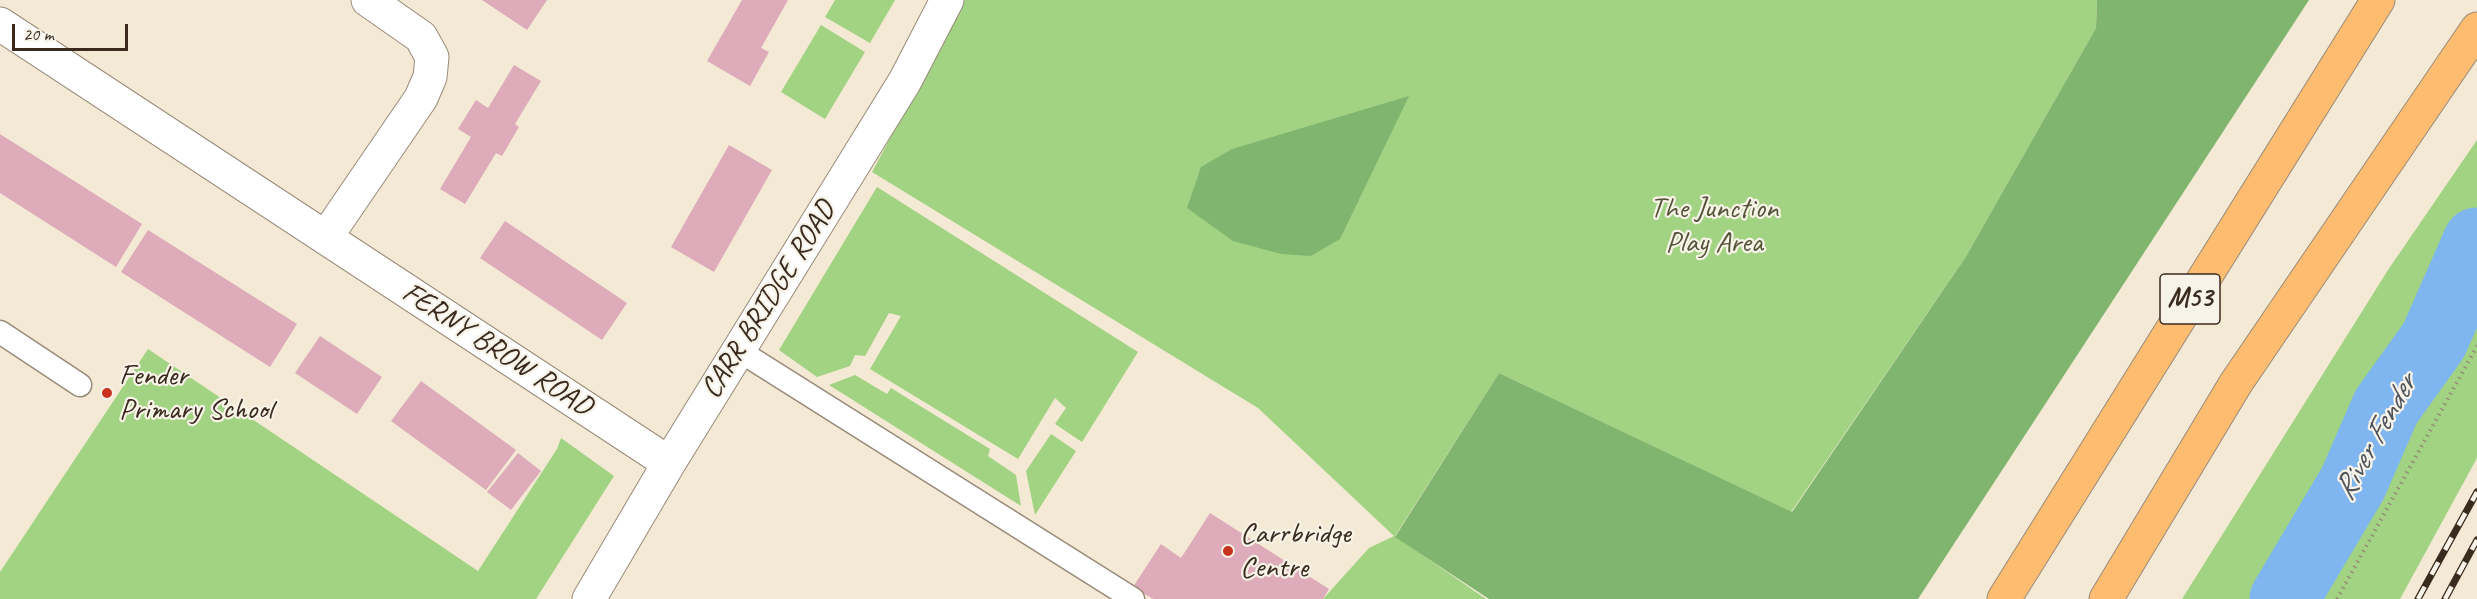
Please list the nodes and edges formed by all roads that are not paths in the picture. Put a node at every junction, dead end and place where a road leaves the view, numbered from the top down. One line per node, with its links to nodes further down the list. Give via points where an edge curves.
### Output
1 (9, 0): 5 (street)
2 (368, 0): 8 (street, via 421,37 432,57 430,77 421,98)
3 (947, 0): 10 (street, CARR BRIDGE ROAD, via 905,81)
4 (2378, 0): 15 (highway, M53)
5 (0, 14)
6 (0, 24): 8 (street, FERNY BROW ROAD)
7 (2477, 29): 16 (highway, via 2236,383)
8 (326, 237): 12 (street, FERNY BROW ROAD)
9 (0, 332): 11 (lane)
10 (738, 350): 12 (street, CARR BRIDGE ROAD); 14 (lane)
11 (80, 385)
12 (669, 463): 13 (street, CARR BRIDGE ROAD)
13 (589, 599)
14 (1133, 599)
15 (2004, 599)
16 (2106, 599)

